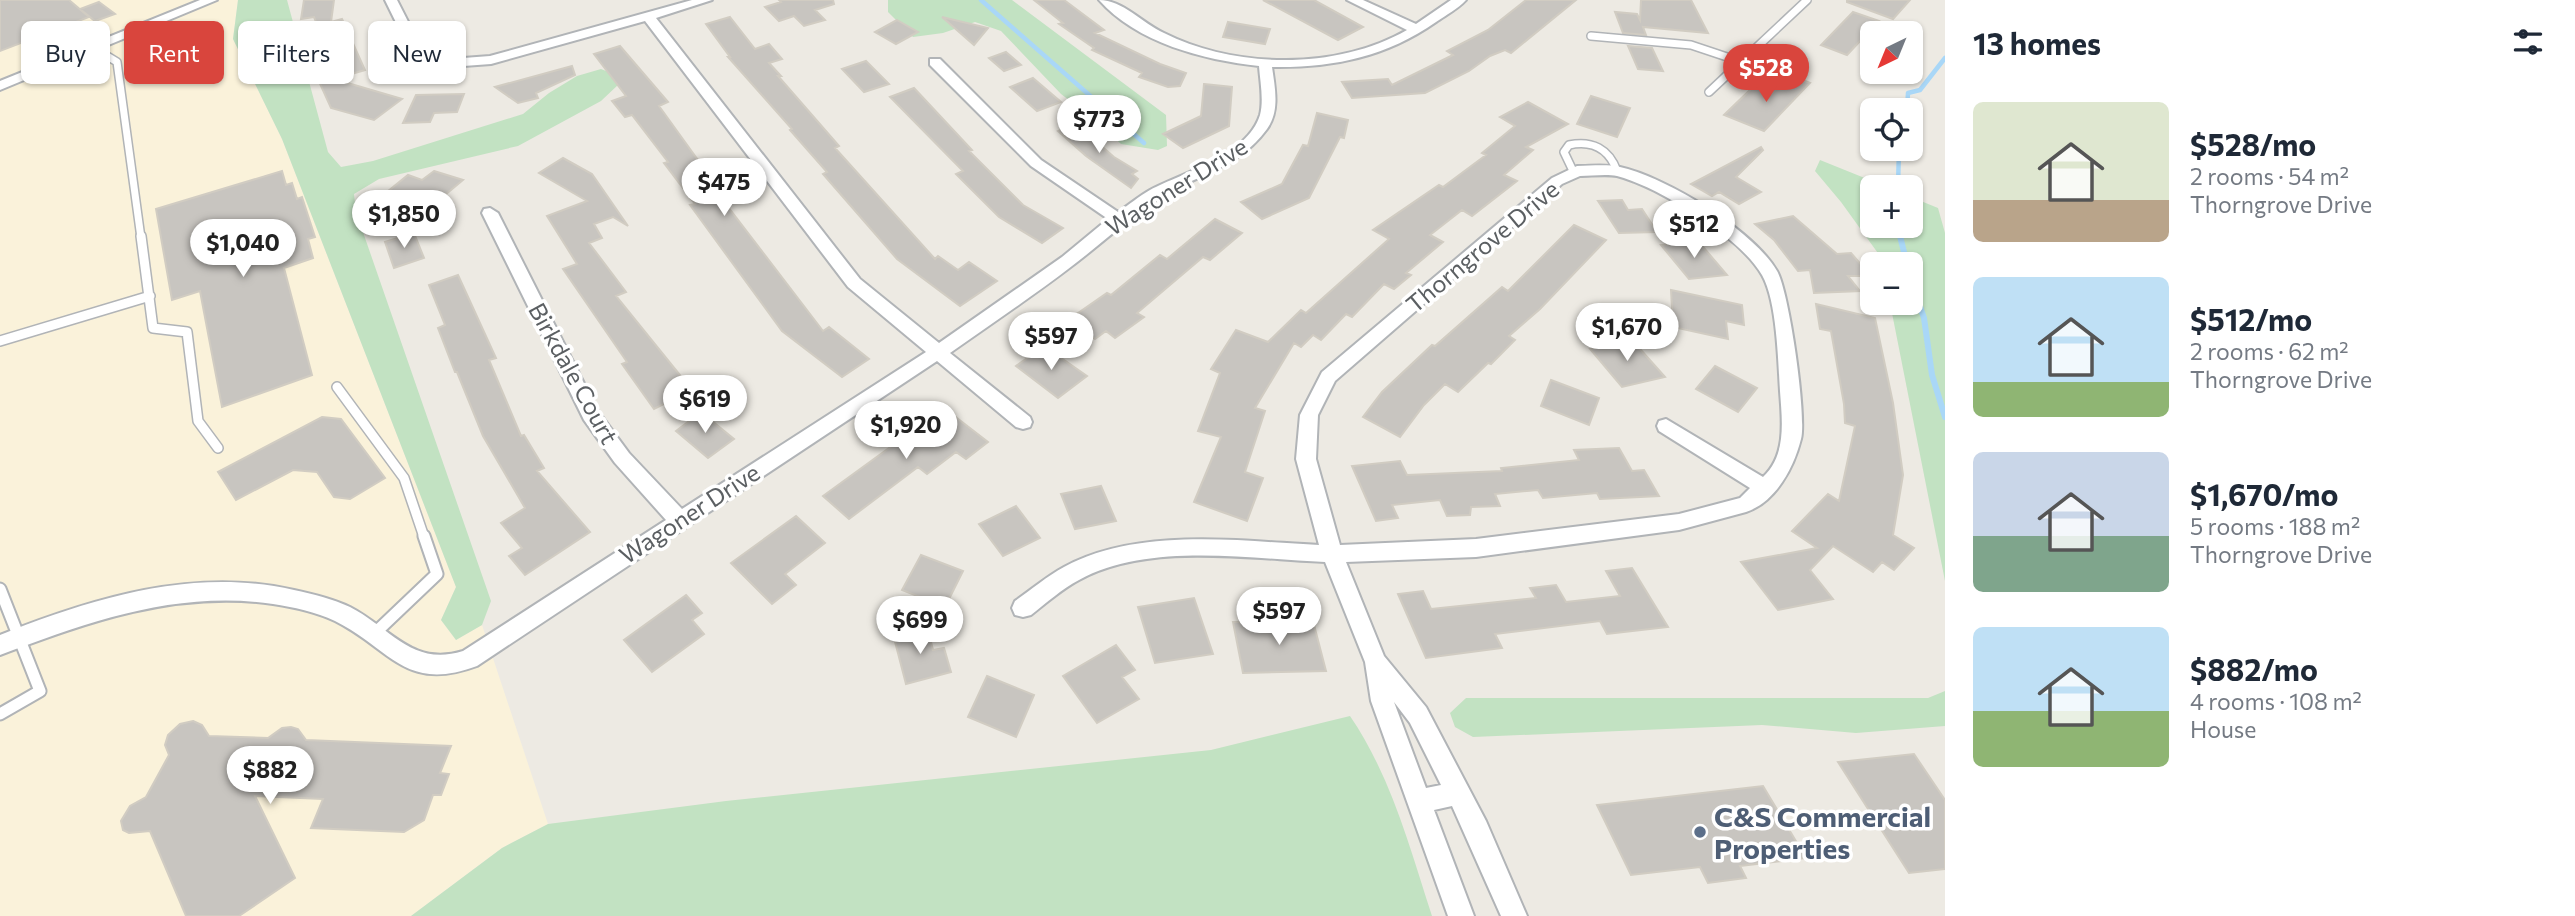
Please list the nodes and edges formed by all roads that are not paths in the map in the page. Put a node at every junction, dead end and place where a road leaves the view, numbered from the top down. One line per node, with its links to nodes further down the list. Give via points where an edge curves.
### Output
1 (211, 0): 11 (street)
2 (391, 0): 8 (street, via 418,54 450,63 501,57)
3 (706, 0): 8 (street)
4 (1105, 0): 13 (street, via 1177,44)
5 (1353, 0): 9 (street)
6 (1460, 0): 9 (street)
7 (1807, 0): 14 (lane)
8 (649, 17): 25 (street, via 854,283)
9 (1416, 29): 13 (street, via 1352,57)
10 (1591, 36): 14 (lane, via 1691,45)
11 (110, 41)
12 (110, 58): 23 (lane, via 117,62)
13 (1265, 61): 22 (street, Wagoner Drive, via 1269,103 1254,137 1223,162 1155,194)
14 (1739, 61): 18 (lane)
15 (935, 62): 22 (street, via 1036,163)
16 (21, 75): 17 (street)
17 (3, 82)
18 (1709, 92)
19 (1618, 171): 20 (street, Thorngrove Drive); 20 (lane, via 1602,149 1581,143 1569,145 1564,152); 30 (street, Thorngrove Drive, via 1689,203 1730,230 1770,273 1784,323 1793,436 1777,476)
20 (1574, 173): 32 (street, Thorngrove Drive, via 1557,181 1328,377 1309,415 1306,459)
21 (490, 213): 31 (street, Birkdale Court, via 591,415 622,458)
22 (1118, 219): 25 (street, Wagoner Drive, via 1068,261)
23 (150, 296): 24 (lane); 29 (lane, via 153,327 187,332 198,421)
24 (0, 341)
25 (937, 353): 27 (street); 31 (street, Wagoner Drive)
26 (337, 387): 35 (lane, via 404,478 437,574)
27 (1023, 422)
28 (1666, 426): 30 (street)
29 (218, 449)
30 (1765, 488): 32 (street, Thorngrove Drive, via 1746,504 1679,522 1476,548)
31 (678, 520): 35 (street, Wagoner Drive, via 452,666 421,665)
32 (1332, 554): 34 (street, Thorngrove Drive, via 1207,548 1134,551 1072,573); 37 (street, Thorngrove Drive)
33 (0, 589): 36 (lane)
34 (1023, 608)
35 (375, 633): 36 (street, Wagoner Drive, via 302,600 241,591 142,601 97,611)
36 (9, 642): 38 (lane, via 40,691)
37 (1376, 662): 39 (street, Thorngrove Drive, via 1418,715); 40 (street, Thorngrove Drive, via 1382,701)
38 (0, 714)
39 (1458, 793): 40 (street); 42 (street, Thorngrove Drive)
40 (1418, 802): 41 (street, Thorngrove Drive)
41 (1461, 916)
42 (1514, 916)

